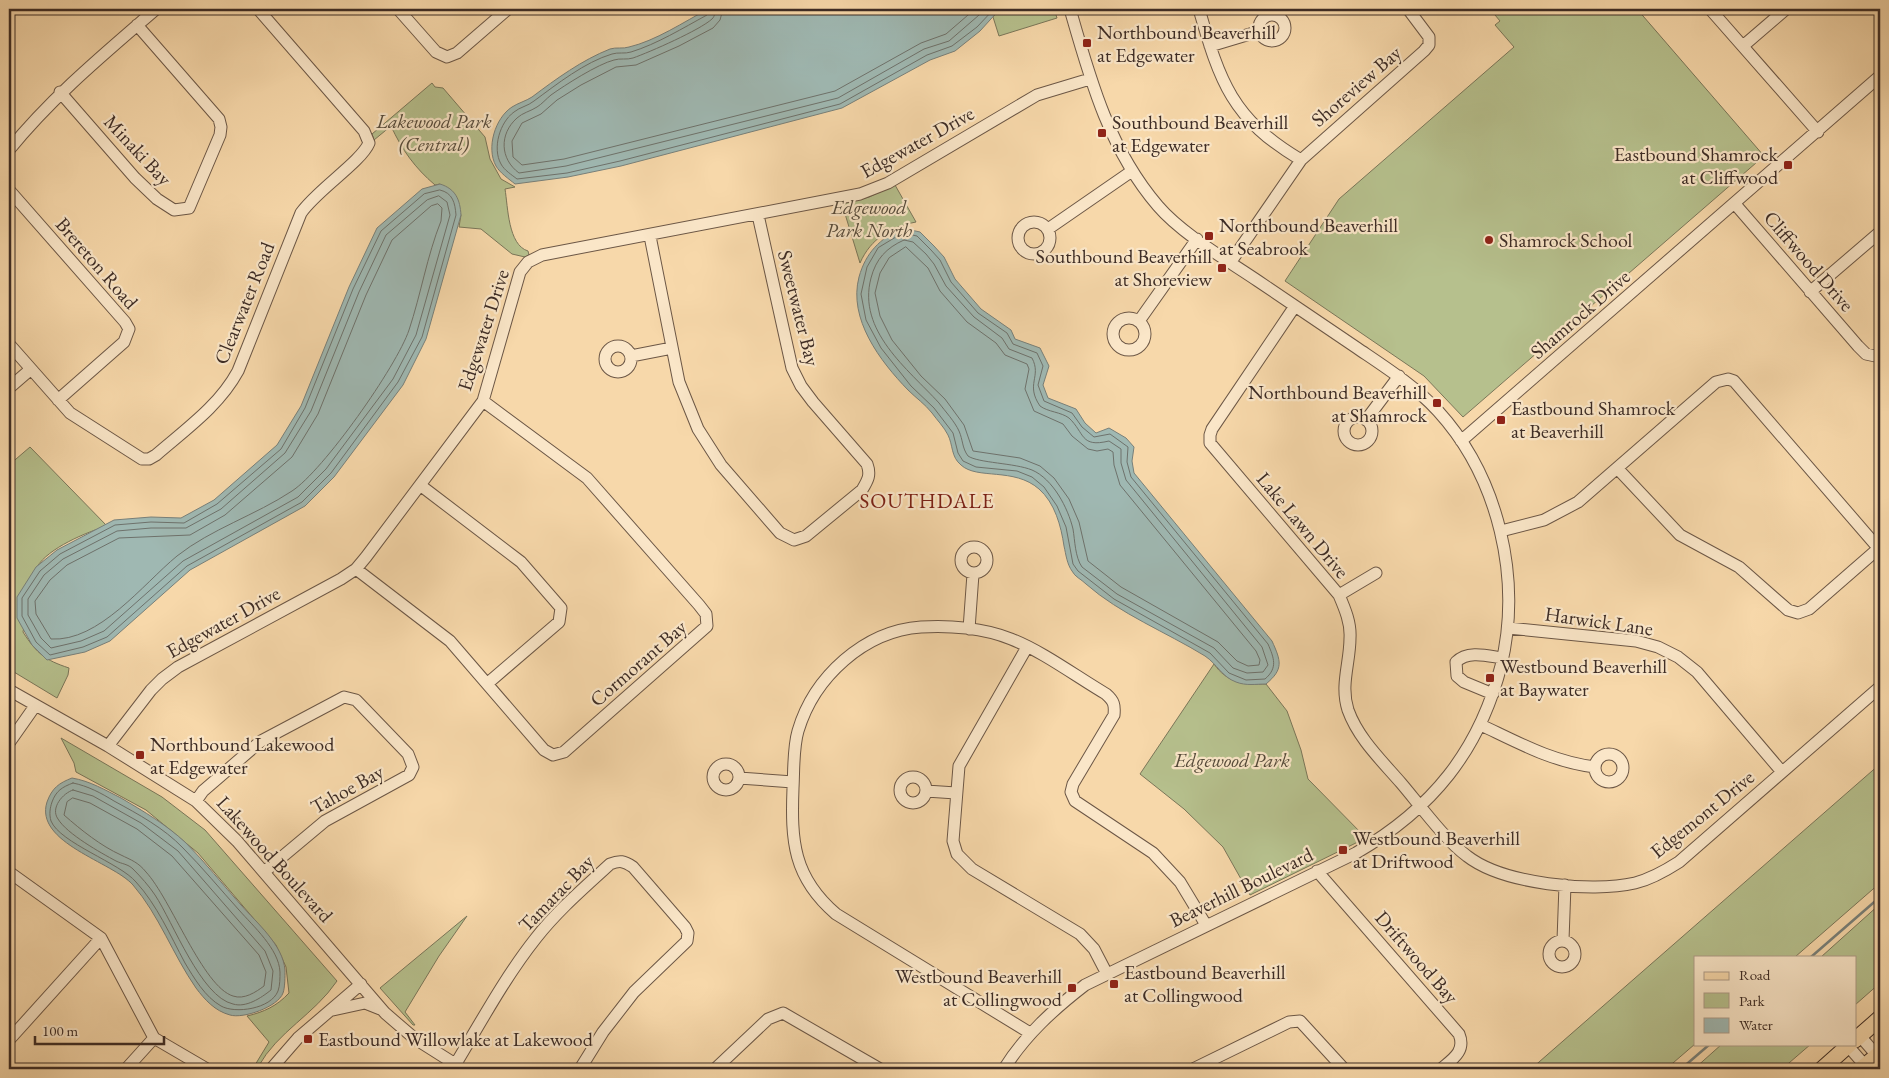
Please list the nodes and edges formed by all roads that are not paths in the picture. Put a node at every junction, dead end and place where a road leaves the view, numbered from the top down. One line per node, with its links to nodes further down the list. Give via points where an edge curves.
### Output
1 (156, 9): 10 (street)
2 (258, 9): 39 (street, Clearwater Road, via 364,130 369,139 367,148 317,193 301,213 229,389 156,456 149,459 136,457 70,413)
3 (398, 9): 4 (street, via 436,52 447,57 457,53)
4 (508, 9)
5 (1070, 9): 15 (street, Beaverhill Boulevard)
6 (1199, 9): 12 (street)
7 (1408, 9): 19 (street, Shoreview Bay, via 1429,37 1424,51)
8 (1710, 9): 13 (street)
9 (1786, 9): 13 (street)
10 (137, 25): 16 (street); 16 (street, Minaki Bay, via 218,119 221,127 189,208 174,210 146,190)
11 (1260, 31): 12 (street)
12 (1210, 46): 19 (street, via 1231,97 1246,118)
13 (1743, 46): 17 (street)
14 (1880, 76): 17 (street, Shamrock Drive)
15 (1090, 79): 20 (street, Beaverhill Boulevard, via 1107,126); 23 (street, Edgewater Drive, via 1037,95 874,190)
16 (60, 92): 18 (street)
17 (1818, 132): 22 (street, Shamrock Drive)
18 (9, 150)
19 (1301, 160): 28 (street, Shoreview Bay)
20 (1132, 171): 24 (street); 27 (street, Beaverhill Boulevard, via 1160,208)
21 (9, 190): 39 (street, Brereton Road, via 129,329 124,342)
22 (1735, 204): 29 (street, Cliffwood Drive); 42 (street, Shamrock Drive)
23 (758, 215): 26 (street, Edgewater Drive); 33 (street, Sweetwater Bay, via 792,368 813,402 866,464 870,472 862,490 806,536 794,540 785,538 710,451 686,404)
24 (1048, 229)
25 (1880, 232): 29 (street)
26 (650, 236): 33 (street, Sweetwater Bay); 40 (street, Edgewater Drive, via 542,255 523,266)
27 (1197, 239): 28 (street, Beaverhill Boulevard); 31 (street)
28 (1230, 263): 30 (street, Beaverhill Boulevard)
29 (1810, 292): 35 (street, Cliffwood Drive, via 1866,354)
30 (1295, 306): 37 (street, Beaverhill Boulevard); 50 (street, Lake Lawn Drive, via 1212,429 1210,443)
31 (1138, 321)
32 (9, 344): 36 (street, Clearwater Road)
33 (672, 348): 34 (street)
34 (631, 356)
35 (1880, 357)
36 (31, 369): 38 (street); 39 (street, Clearwater Road)
37 (1399, 376): 41 (street); 42 (street, Beaverhill Boulevard, via 1438,411)
38 (9, 388)
39 (58, 400)
40 (482, 401): 44 (street, Edgewater Drive); 55 (street, Cormorant Bay, via 587,478 699,605 708,620 700,634 559,754 548,754 544,750)
41 (1366, 420)
42 (1461, 441): 45 (street, Beaverhill Boulevard, via 1478,471)
43 (1617, 468): 45 (street, via 1561,513); 46 (street, via 1675,531 1739,568 1788,610 1809,609); 46 (street, via 1716,382 1728,379 1734,381)
44 (420, 485): 47 (street, Edgewater Drive); 55 (street, via 521,562 561,608 559,622)
45 (1501, 531): 51 (street, Beaverhill Boulevard, via 1508,588)
46 (1880, 549)
47 (356, 569): 55 (street, Cormorant Bay, via 440,632); 62 (street, Edgewater Drive, via 178,667 162,679)
48 (973, 574): 52 (street)
49 (1376, 574): 50 (street)
50 (1339, 595): 70 (street, Lake Lawn Drive, via 1351,637 1345,690 1352,720 1362,737)
51 (1508, 628): 54 (street, Beaverhill Boulevard); 64 (street, Harwick Lane, via 1636,641 1678,657 1697,672)
52 (969, 629): 53 (street, via 1010,638); 66 (street, via 921,627 899,631 860,647 842,662 808,704 798,732)
53 (1027, 647): 68 (street, via 962,756); 75 (street, via 1113,700 1114,715 1071,792 1075,801 1153,854 1184,888)
54 (1502, 658): 58 (street, Beaverhill Boulevard); 58 (street, via 1471,655 1462,656 1456,662 1457,676 1464,682)
55 (488, 683)
56 (1880, 687): 64 (street, Edgemont Drive)
57 (9, 690): 59 (street, Lakewood Boulevard)
58 (1494, 694): 60 (street, Beaverhill Boulevard)
59 (35, 706): 61 (street); 62 (street, Lakewood Boulevard)
60 (1482, 725): 63 (street, via 1553,759); 70 (street, Beaverhill Boulevard, via 1451,774)
61 (9, 743)
62 (108, 746): 69 (street, Lakewood Boulevard)
63 (1595, 767)
64 (1782, 772): 74 (street, Edgemont Drive, via 1679,862 1660,874 1616,886)
65 (739, 778): 66 (street)
66 (793, 782): 83 (street, via 791,826 796,858 806,880 823,903)
67 (926, 791): 68 (street)
68 (956, 794): 78 (street, via 953,841 963,863 1080,934 1094,949)
69 (196, 801): 72 (street, Lakewood Boulevard); 72 (street, Tahoe Bay, via 203,791 260,741 344,697 356,700 408,754 413,767 409,775 325,821)
70 (1421, 806): 71 (street, Beaverhill Boulevard, via 1381,838); 74 (street, Edgemont Drive, via 1466,856 1485,867 1504,875)
71 (1317, 871): 75 (street, Beaverhill Boulevard); 102 (street, Driftwood Bay, via 1459,1034 1461,1047 1458,1054)
72 (264, 872): 79 (street, Lakewood Boulevard)
73 (10, 877): 76 (street)
74 (1565, 885): 77 (street)
75 (1206, 925): 78 (street, Beaverhill Boulevard)
76 (101, 938): 84 (street); 86 (street)
77 (1563, 940)
78 (1107, 974): 83 (street, Beaverhill Boulevard, via 1062,1003)
79 (361, 984): 80 (street); 81 (street, Lakewood Boulevard)
80 (329, 1012): 81 (street, via 365,1003); 96 (street, via 287,1049)
81 (385, 1013): 91 (street, Lakewood Boulevard, via 414,1038)
82 (1880, 1018): 85 (main road)
83 (1030, 1033): 100 (street, Beaverhill Boulevard)
84 (154, 1038): 94 (street); 95 (street)
85 (1856, 1038)
86 (9, 1040)
87 (1856, 1043): 90 (street)
88 (1847, 1046): 103 (main road)
89 (1855, 1046): 93 (street)
90 (1879, 1056): 93 (main road)
91 (459, 1067): 97 (street, Tamarac Bay, via 506,979 536,938 564,906 610,864 625,861 685,927 687,941 634,992)
92 (1199, 1068): 101 (street, via 1289,1022 1300,1021)
93 (1865, 1068)
94 (126, 1069)
95 (207, 1069)
96 (271, 1069)
97 (580, 1069)
98 (715, 1069): 99 (street, via 768,1019 783,1013)
99 (880, 1069)
100 (1004, 1069)
101 (1344, 1069)
102 (1441, 1069)
103 (1822, 1069)

